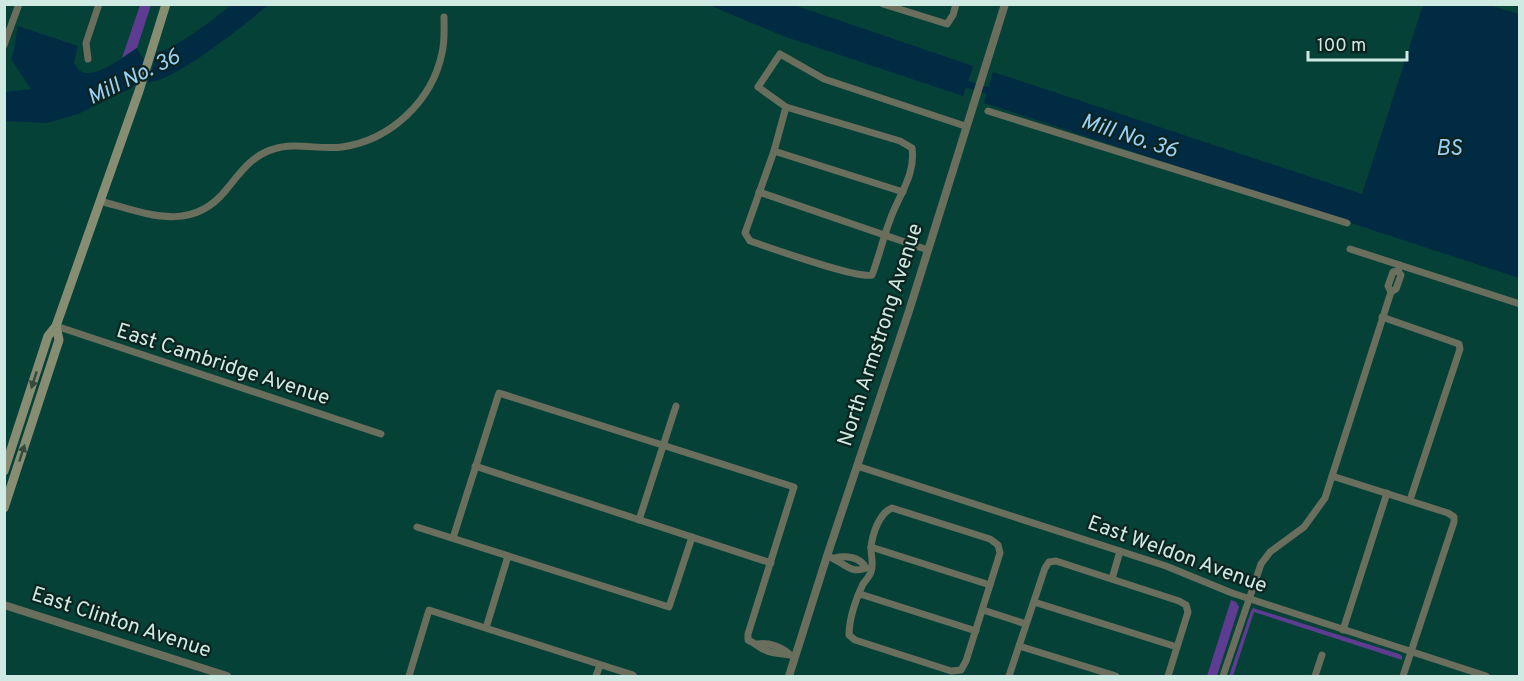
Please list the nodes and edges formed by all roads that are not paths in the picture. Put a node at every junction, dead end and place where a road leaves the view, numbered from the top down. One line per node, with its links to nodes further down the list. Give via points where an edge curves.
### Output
1 (19, 4): 8 (street)
2 (99, 4): 9 (street, via 86,43)
3 (166, 4): 16 (main road)
4 (883, 4): 5 (street, via 947,24)
5 (956, 4)
6 (1005, 4): 12 (street, North Armstrong Avenue)
7 (444, 17): 16 (street, via 442,53 426,93 407,117 377,136 343,147 274,149 249,162 218,198 185,216 158,216)
8 (4, 45)
9 (88, 59)
10 (786, 107): 12 (street, via 758,87 780,54 824,79); 13 (street); 15 (street, via 912,148 912,165)
11 (988, 111): 17 (street)
12 (965, 126): 20 (street, North Armstrong Avenue)
13 (774, 151): 14 (street); 15 (street)
14 (759, 192): 18 (street); 18 (street, via 745,233 750,241 866,276 872,275)
15 (903, 192): 18 (street)
16 (100, 201): 24 (main road)
17 (1347, 223)
18 (884, 236): 20 (street)
19 (1350, 249): 21 (street)
20 (928, 250): 29 (street, North Armstrong Avenue)
21 (1399, 268): 22 (street); 23 (street, via 1401,275 1396,289 1390,292)
22 (1520, 304)
23 (1382, 317): 31 (street); 33 (street, via 1459,344 1460,349)
24 (56, 326): 26 (street, East Cambridge Avenue); 30 (main road, one-way to 30, via 48,336); 34 (main road, one-way to 24, via 59,340)
25 (676, 406): 27 (street)
26 (381, 434)
27 (663, 445): 28 (street, via 499,393); 35 (street); 44 (street, via 794,487)
28 (475, 466): 35 (street); 38 (street)
29 (857, 466): 40 (street, East Weldon Avenue); 42 (street, North Armstrong Avenue)
30 (4, 471)
31 (1332, 476): 32 (street); 50 (street, via 1325,498 1304,528 1270,552 1261,564)
32 (1387, 493): 33 (street); 56 (street)
33 (1410, 500): 60 (street, via 1454,517)
34 (4, 508)
35 (639, 520): 37 (street)
36 (417, 527): 38 (street)
37 (692, 537): 41 (street, via 669,607); 44 (street)
38 (453, 538): 41 (street)
39 (871, 547): 45 (street); 48 (street); 48 (street, via 881,516 892,508 990,539 998,545 1000,554)
40 (1120, 551): 47 (street); 50 (street, East Weldon Avenue)
41 (508, 556): 55 (street)
42 (831, 557): 43 (street, via 843,555); 46 (street); 61 (street, North Armstrong Avenue)
43 (856, 560): 45 (street); 46 (street)
44 (771, 563): 61 (street, via 748,640 762,649)
45 (869, 568): 46 (street); 49 (street)
46 (853, 569)
47 (1112, 579): 51 (street, via 1049,562); 59 (street, via 1186,605 1188,612)
48 (990, 585): 53 (street)
49 (860, 594): 57 (street); 57 (street, via 849,635 951,671 961,670)
50 (1248, 598): 56 (street, East Weldon Avenue); 72 (street)
51 (1034, 602): 54 (street); 59 (street)
52 (4, 604): 65 (street, East Clinton Avenue)
53 (983, 610): 54 (street); 57 (street)
54 (1026, 624): 58 (street)
55 (486, 628): 63 (street); 66 (street, via 429,610)
56 (1343, 630): 60 (street, East Weldon Avenue)
57 (976, 631)
58 (1019, 646): 69 (street); 70 (street)
59 (1177, 647): 71 (street)
60 (1411, 652): 74 (street); 75 (street, East Weldon Avenue)
61 (792, 656): 68 (street, North Armstrong Avenue)
62 (1322, 656): 73 (street)
63 (600, 665): 64 (street); 67 (street)
64 (633, 675)
65 (227, 676)
66 (409, 676)
67 (597, 676)
68 (789, 676)
69 (1009, 676)
70 (1116, 676)
71 (1168, 676)
72 (1223, 676)
73 (1315, 676)
74 (1403, 676)
75 (1486, 676)

